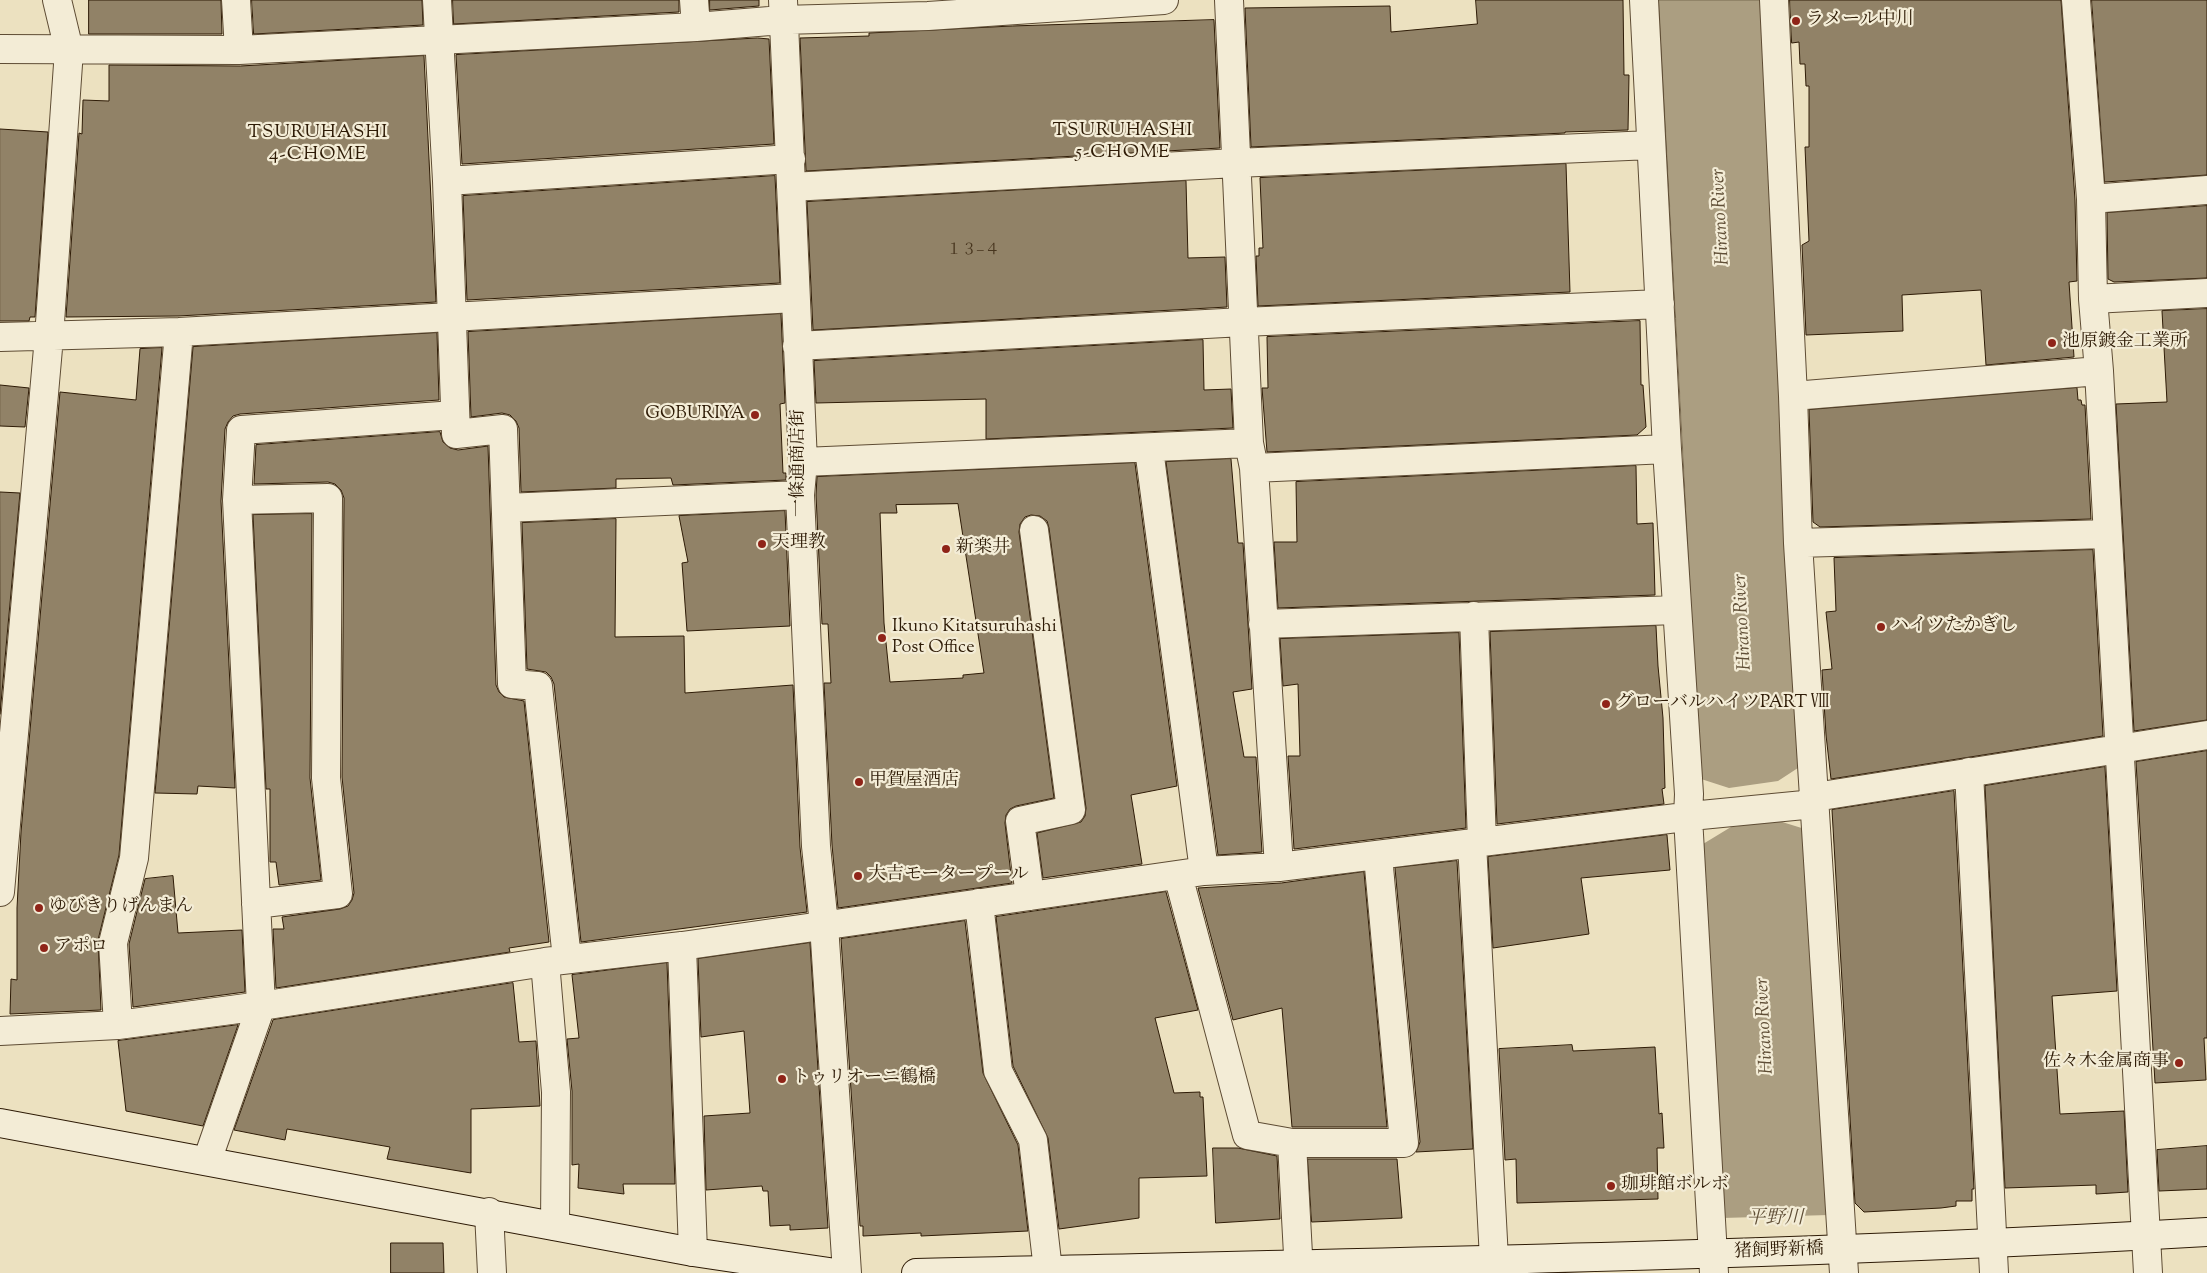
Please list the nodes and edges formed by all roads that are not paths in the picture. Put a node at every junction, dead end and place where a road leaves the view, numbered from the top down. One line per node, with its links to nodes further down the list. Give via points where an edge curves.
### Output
1 (57, 0): 16 (street)
2 (236, 0): 17 (street)
3 (437, 0): 14 (street)
4 (694, 0): 13 (street)
5 (1164, 0): 10 (street)
6 (1229, 0): 20 (street)
7 (1644, 0): 18 (street)
8 (1774, 0): 36 (street)
9 (2076, 0): 24 (street)
10 (1071, 3): 11 (street)
11 (928, 8): 12 (street)
12 (783, 10): 13 (street); 19 (street, 一條通商店街)
13 (696, 27): 14 (street)
14 (438, 40): 17 (street); 21 (street)
15 (0, 49): 16 (street)
16 (69, 50): 17 (street); 33 (street)
17 (239, 50)
18 (1651, 145): 20 (street); 28 (street)
19 (791, 159): 21 (street); 22 (street, 一條通商店街)
20 (1236, 163): 22 (street); 30 (street)
21 (447, 181): 29 (street)
22 (791, 187): 26 (street, 一條通商店街)
23 (2207, 190): 24 (street)
24 (2091, 199): 27 (street)
25 (2207, 293): 27 (street)
26 (795, 298): 29 (street); 34 (street, 一條通商店街)
27 (2093, 299): 35 (street)
28 (1660, 304): 30 (street); 39 (street)
29 (452, 315): 31 (street); 37 (street)
30 (1243, 322): 34 (street); 40 (street)
31 (179, 332): 33 (street); 69 (street, via 134,858 113,942)
32 (0, 337): 33 (street)
33 (49, 337): 61 (street)
34 (797, 346): 41 (street, 一條通商店街)
35 (2099, 371): 36 (street); 46 (street)
36 (1793, 396): 47 (street)
37 (455, 415): 43 (street, via 241,430); 44 (street, via 456,434 503,429)
38 (1149, 449): 40 (street); 41 (street); 59 (street)
39 (1667, 449): 40 (street); 48 (street)
40 (1252, 456): 50 (street)
41 (803, 462): 42 (street, 一條通商店街)
42 (800, 495): 44 (street); 65 (street, 一條通商店街, via 816,846)
43 (237, 500): 64 (street); 64 (street, via 328,498 326,778 338,894)
44 (506, 508): 67 (street, via 512,684 538,686)
45 (1034, 530): 62 (street, via 1071,810 1020,822)
46 (2107, 534): 47 (street); 52 (street)
47 (1798, 542): 54 (street)
48 (1677, 610): 49 (street); 55 (street)
49 (1474, 616): 50 (street); 56 (street)
50 (1263, 624): 58 (street)
51 (2207, 735): 52 (street)
52 (2118, 748): 53 (street); 77 (street)
53 (1969, 772): 54 (street); 78 (street)
54 (1810, 801): 55 (street); 80 (street)
55 (1694, 816): 56 (street); 82 (street)
56 (1477, 842): 57 (street); 81 (street)
57 (1378, 856): 58 (street); 72 (street, via 1404,1142)
58 (1279, 867): 59 (street)
59 (1204, 871): 60 (street)
60 (1178, 875): 62 (street); 72 (street, via 1247,1135)
61 (0, 892)
62 (1030, 896): 63 (street)
63 (979, 903): 65 (street); 84 (street, via 998,1071 1033,1140)
64 (256, 904): 68 (street)
65 (824, 925): 66 (street); 87 (street, 一條通商店街)
66 (682, 946): 67 (street); 79 (street)
67 (556, 961): 68 (street); 75 (street)
68 (260, 1006): 69 (street); 73 (street)
69 (118, 1025): 70 (street)
70 (0, 1031)
71 (0, 1123): 73 (street)
72 (1292, 1143): 83 (street)
73 (207, 1161): 74 (street)
74 (489, 1212): 75 (street); 85 (street)
75 (555, 1226): 79 (street)
76 (2207, 1232): 77 (street, 猪飼野新橋)
77 (2146, 1236): 78 (street, 猪飼野新橋); 90 (street)
78 (1992, 1244): 80 (street, 猪飼野新橋); 89 (street)
79 (693, 1252): 86 (street)
80 (1840, 1258): 82 (street, 猪飼野新橋)
81 (1494, 1259): 82 (street, 猪飼野新橋); 83 (street, 猪飼野新橋)
82 (1717, 1260)
83 (1299, 1269): 84 (street, 猪飼野新橋)
84 (1048, 1270): 88 (street, 猪飼野新橋)
85 (492, 1273)
86 (836, 1273)
87 (846, 1273)
88 (916, 1273)
89 (1994, 1273)
90 (2148, 1273)

